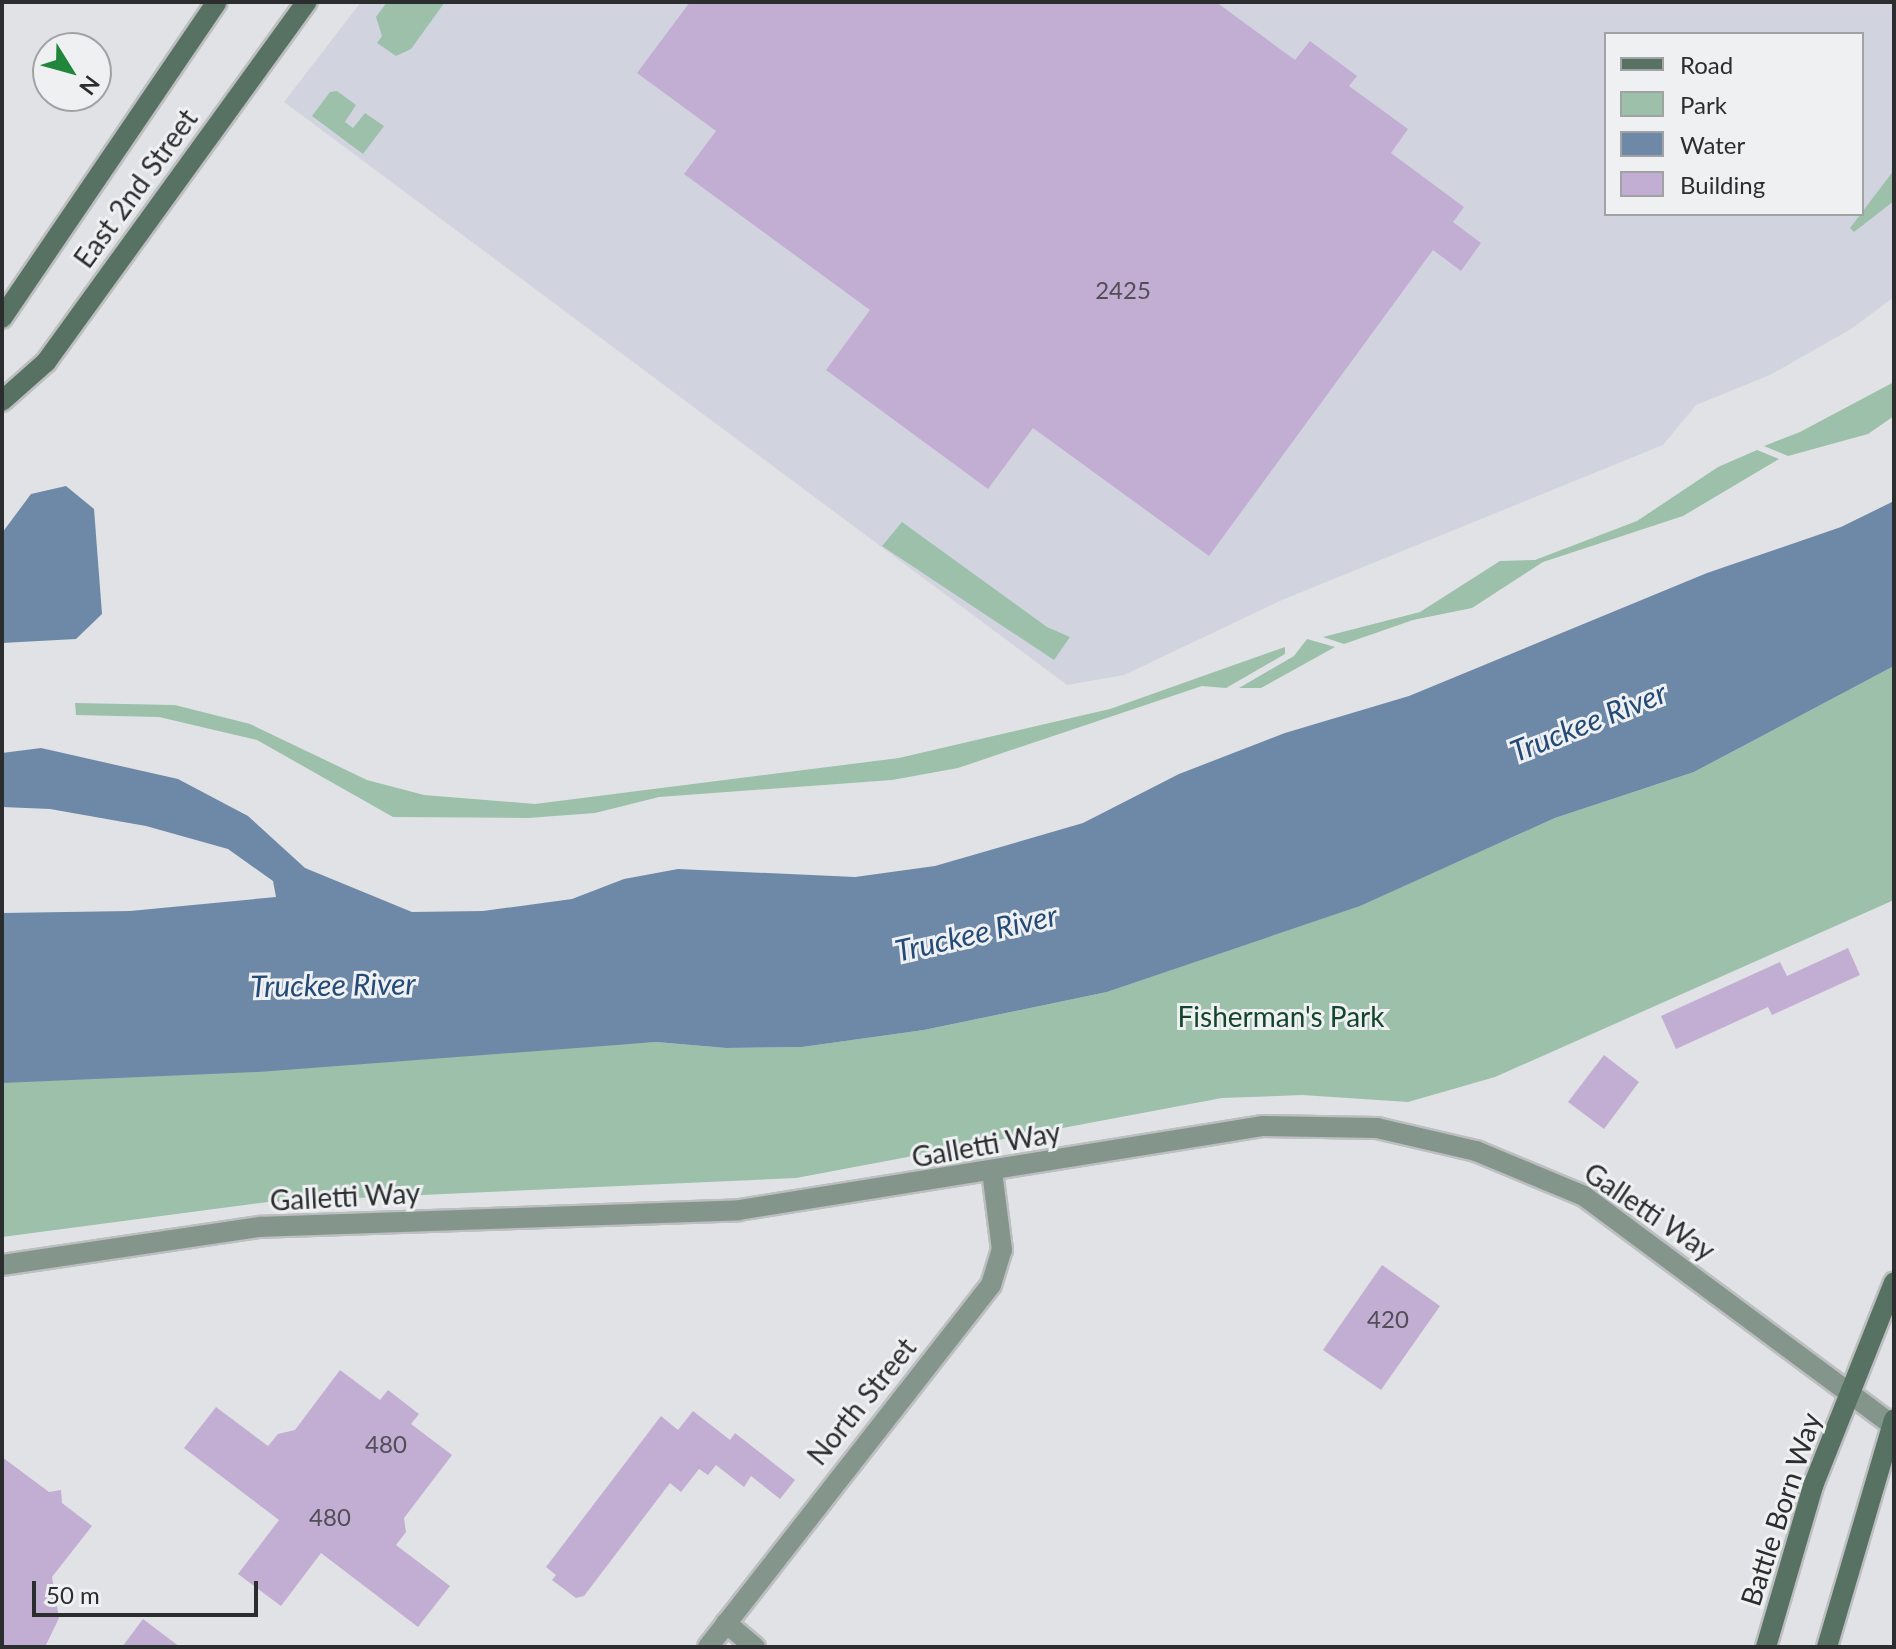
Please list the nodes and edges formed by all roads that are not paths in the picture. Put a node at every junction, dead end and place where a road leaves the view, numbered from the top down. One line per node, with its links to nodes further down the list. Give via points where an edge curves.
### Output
1 (217, 2): 3 (main road, East 2nd Street)
2 (307, 2): 4 (main road, East 2nd Street, via 46,362)
3 (2, 318)
4 (2, 401)
5 (992, 1171): 6 (street, Galletti Way, via 739,1210 260,1227); 8 (street, Galletti Way, via 1263,1126 1377,1128 1426,1136 1534,1171 1584,1196); 10 (street, North Street, via 1002,1250 991,1285)
6 (2, 1265)
7 (1894, 1282): 8 (main road, Battle Born Way)
8 (1849, 1389): 9 (street, Galletti Way); 13 (main road, Battle Born Way, via 1795,1540)
9 (1893, 1423): 14 (main road)
10 (726, 1623): 11 (street, North Street); 12 (street)
11 (708, 1647)
12 (755, 1647)
13 (1766, 1647)
14 (1827, 1647)

